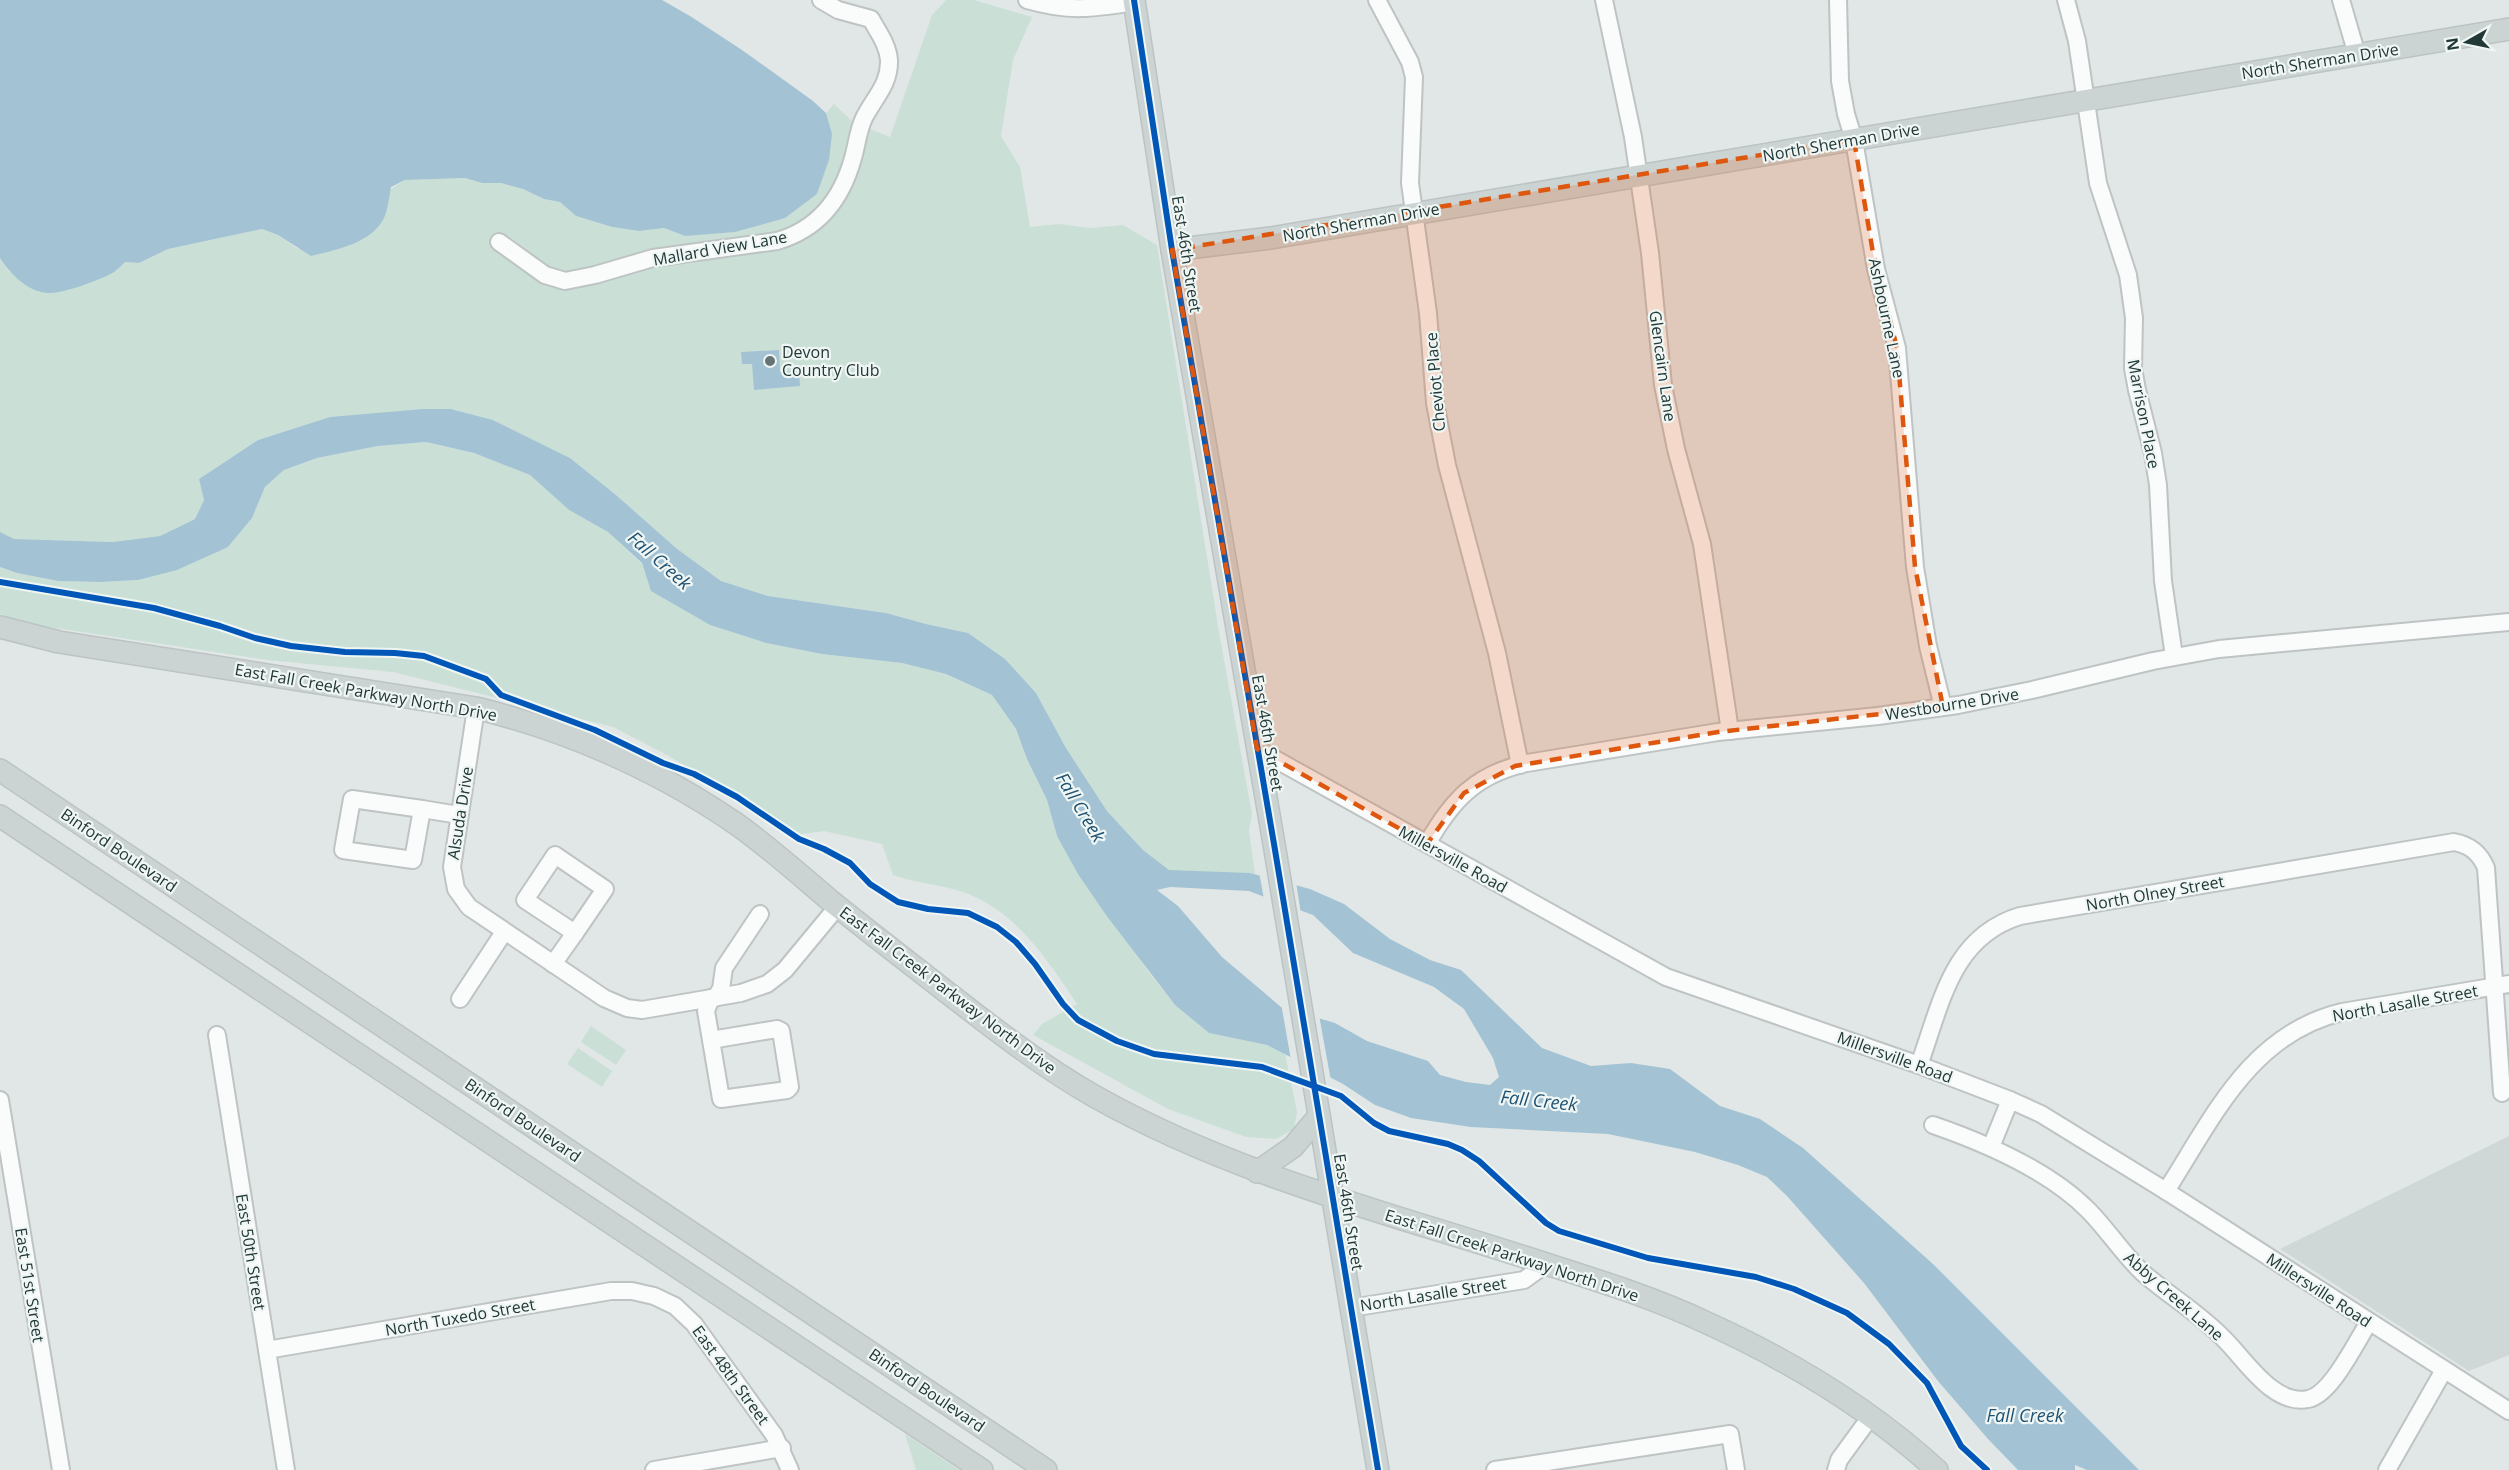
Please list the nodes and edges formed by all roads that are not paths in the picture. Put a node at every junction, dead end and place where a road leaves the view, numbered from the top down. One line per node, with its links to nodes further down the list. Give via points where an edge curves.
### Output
1 (821, 0): 15 (street, Mallard View Lane, via 838,10 871,19 889,59 882,88 864,117 837,198 822,217 796,234 769,242 653,258 565,281 545,275)
2 (1027, 0): 8 (street, via 1054,8 1091,10)
3 (1377, 0): 14 (street, Cheviot Place, via 1414,77 1409,167)
4 (1604, 0): 13 (street, Glencairn Lane)
5 (1838, 0): 12 (street, Ashbourne Lane, via 1840,81)
6 (2066, 0): 11 (street, Marrison Place)
7 (2341, 0): 10 (street)
8 (1134, 1): 16 (main road, East 46th Street)
9 (2509, 29): 10 (main road, North Sherman Drive)
10 (2357, 55): 11 (main road, North Sherman Drive)
11 (2086, 100): 12 (main road, North Sherman Drive); 19 (street, Marrison Place, via 2098,183 2128,275 2134,318 2133,368 2155,464 2163,581)
12 (1854, 140): 13 (main road, North Sherman Drive); 20 (street, Ashbourne Lane, via 1876,269 1897,348 1915,567)
13 (1638, 176): 14 (main road, North Sherman Drive); 22 (street, Glencairn Lane, via 1663,385 1702,544)
14 (1413, 213): 16 (main road, North Sherman Drive, via 1271,238); 24 (street, Cheviot Place, via 1428,313 1440,440 1486,606)
15 (499, 242)
16 (1172, 250): 23 (main road, East 46th Street)
17 (2509, 622): 19 (street, Westbourne Drive, via 2263,643)
18 (0, 627): 21 (main road, East Fall Creek Parkway North Drive, via 51,641)
19 (2174, 656): 20 (street, Westbourne Drive)
20 (1943, 707): 22 (street, Westbourne Drive)
21 (477, 708): 27 (street, Alsuda Drive); 30 (main road, East Fall Creek Parkway North Drive, via 568,736 669,782 741,827)
22 (1730, 731): 24 (street, Westbourne Drive)
23 (1257, 749): 29 (street, Millersville Road); 44 (main road, East 46th Street)
24 (1520, 765): 29 (street, Westbourne Drive, via 1490,775 1468,789 1446,812)
25 (0, 770): 64 (main road, Binford Boulevard)
26 (422, 809): 26 (street, via 413,860 343,850 352,799); 27 (street)
27 (459, 815): 32 (street, Alsuda Drive, via 452,867 456,889 469,907)
28 (0, 816): 63 (main road)
29 (1427, 844): 40 (street, Millersville Road, via 1666,977)
30 (838, 906): 36 (street, Alsuda Drive, via 772,981 752,990); 47 (main road, East Fall Creek Parkway North Drive, via 1003,1035 1090,1094 1189,1145)
31 (760, 914): 36 (street, via 724,968 722,989)
32 (504, 932): 34 (street, Alsuda Drive); 37 (street)
33 (575, 933): 33 (street, via 605,889 555,855 525,900); 34 (street)
34 (553, 964): 36 (street, Alsuda Drive, via 604,998 627,1008 647,1009)
35 (2502, 985): 40 (street, North Olney Street, via 2486,868 2474,850 2457,842 2444,842 2005,921 1978,938 1955,967); 41 (street); 48 (street, North Lasalle Street, via 2336,1013 2281,1038 2239,1078)
36 (713, 998): 39 (street, via 706,1011)
37 (460, 999)
38 (217, 1035): 54 (street, East 50th Street)
39 (711, 1040): 39 (street, via 721,1099 790,1088 779,1029)
40 (1919, 1065): 43 (street, Millersville Road)
41 (2502, 1093)
42 (0, 1100): 59 (street, East 51st Street)
43 (2010, 1100): 46 (street); 48 (street, Millersville Road, via 2041,1114)
44 (1318, 1107): 47 (main road, via 1289,1150); 49 (main road, East 46th Street)
45 (1933, 1125): 46 (street, Abby Creek Lane)
46 (1991, 1147): 53 (street, Abby Creek Lane, via 2078,1201 2140,1270 2209,1322 2259,1378 2289,1397 2304,1400 2322,1393)
47 (1257, 1172): 49 (main road, East Fall Creek Parkway North Drive)
48 (2166, 1191): 53 (street, Millersville Road)
49 (1333, 1198): 50 (main road, East Fall Creek Parkway North Drive); 52 (main road, East 46th Street)
50 (1546, 1264): 52 (street, North Lasalle Street, via 1524,1280); 57 (main road, East Fall Creek Parkway North Drive, via 1655,1301 1724,1330 1791,1365)
51 (654, 1296): 54 (street, North Tuxedo Street, via 611,1291); 58 (street, East 48th Street, via 675,1306 694,1324)
52 (1351, 1308): 65 (main road, East 46th Street)
53 (2369, 1322): 55 (street, Millersville Road)
54 (267, 1350): 60 (street, East 50th Street)
55 (2444, 1370): 56 (street, Millersville Road); 70 (street)
56 (2509, 1411)
57 (1871, 1416): 68 (street); 69 (main road, East Fall Creek Parkway North Drive)
58 (782, 1448): 61 (street); 62 (street, East 48th Street)
59 (61, 1470)
60 (286, 1470)
61 (654, 1470)
62 (790, 1470)
63 (982, 1470)
64 (1046, 1470)
65 (1378, 1470)
66 (1495, 1470): 67 (street, via 1730,1434)
67 (1736, 1470)
68 (1836, 1470)
69 (1937, 1470)
70 (2387, 1470)

